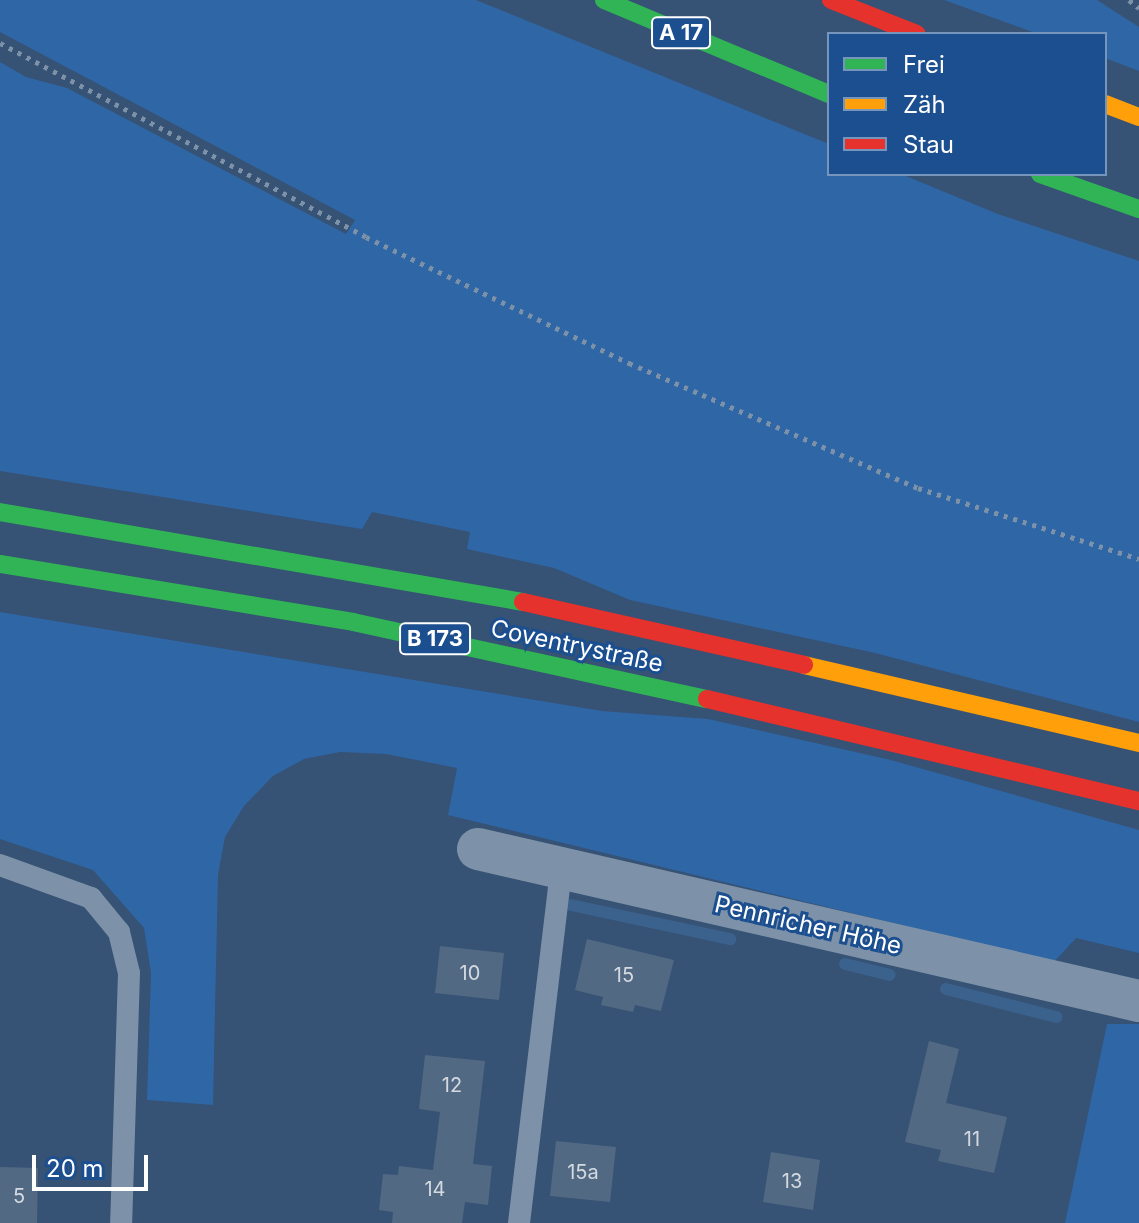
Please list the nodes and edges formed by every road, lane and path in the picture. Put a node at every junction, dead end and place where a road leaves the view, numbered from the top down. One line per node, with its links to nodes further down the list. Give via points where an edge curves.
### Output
1 (604, 0): 7 (highway, A 17)
2 (831, 0): 5 (highway)
3 (1129, 0): 4 (path)
4 (1139, 8)
5 (912, 32)
6 (0, 43): 13 (path, via 366,237 629,363 918,488)
7 (827, 93)
8 (1107, 105): 9 (highway)
9 (1139, 117)
10 (1046, 176): 11 (highway)
11 (1139, 209)
12 (0, 512): 15 (highway, B 173, via 359,570 613,620)
13 (1139, 559)
14 (0, 564): 16 (highway, Coventrystraße / B 173, via 353,622 866,733)
15 (1139, 743)
16 (1139, 801)
17 (478, 849): 19 (street, Pennricher Höhe)
18 (0, 865): 21 (lane, via 91,898 119,932 129,973)
19 (561, 869): 20 (street, Pennricher Höhe); 22 (lane)
20 (1139, 1001)
21 (121, 1223)
22 (519, 1223)

